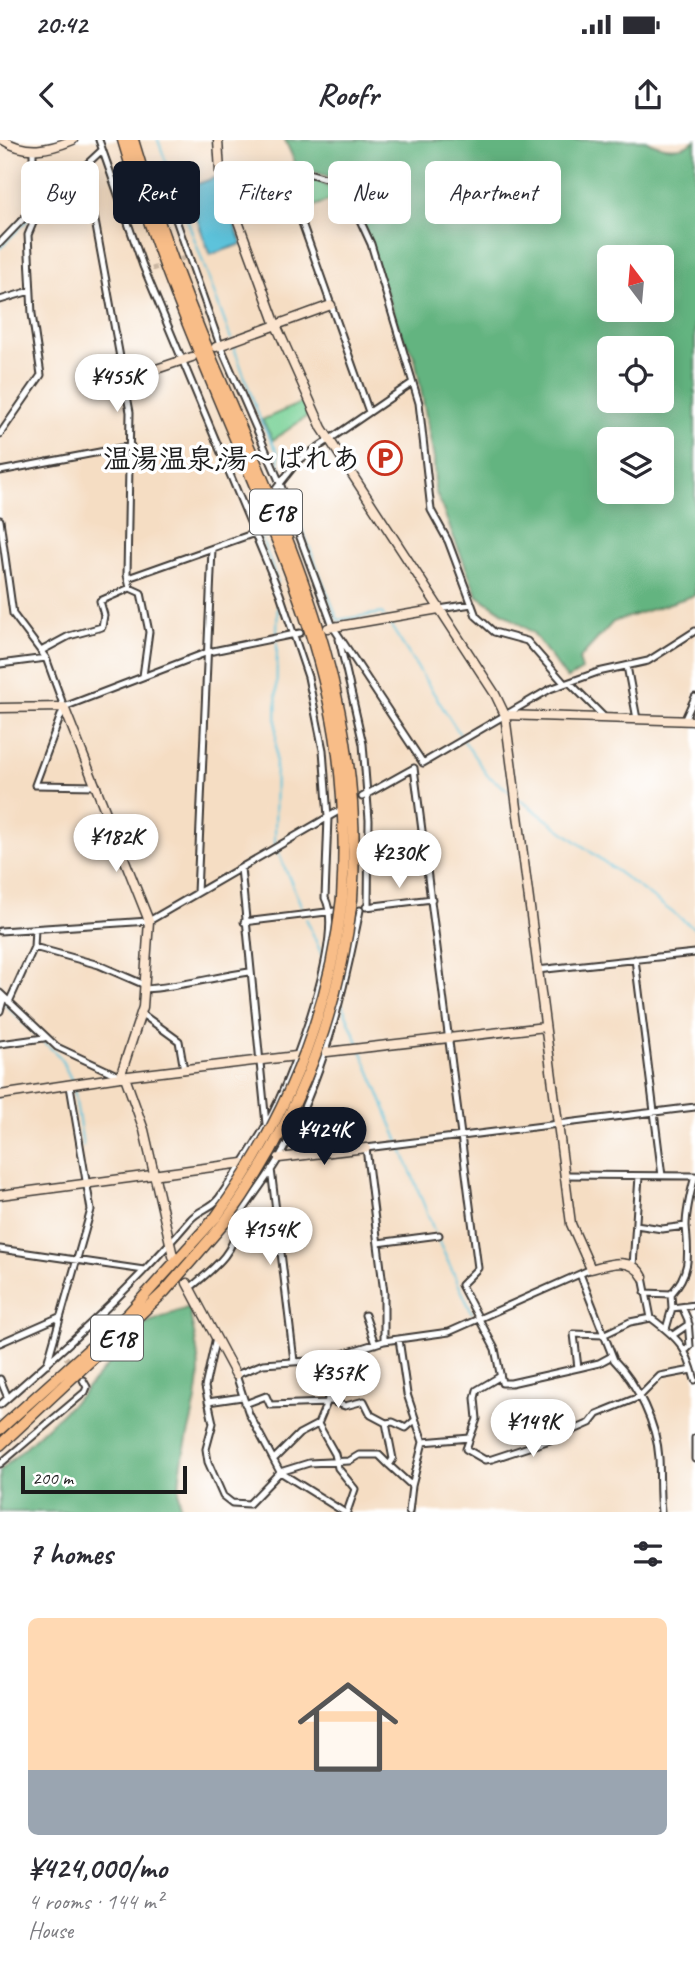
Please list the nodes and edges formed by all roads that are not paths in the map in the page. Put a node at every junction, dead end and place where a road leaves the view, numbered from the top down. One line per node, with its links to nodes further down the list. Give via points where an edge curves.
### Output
1 (3, 140): 7 (street)
2 (73, 140): 7 (street)
3 (99, 140): 8 (street)
4 (121, 140): 71 (highway, E18, via 181,310 286,562 320,664 342,789)
5 (133, 140): 71 (highway, E18, via 174,266 282,527 327,653 353,786 355,832)
6 (218, 140): 10 (street)
7 (33, 150): 17 (street, via 44,197)
8 (103, 150): 9 (street); 23 (street)
9 (91, 161)
10 (219, 161)
11 (314, 175): 25 (street, via 332,180 354,205 399,329)
12 (33, 224): 18 (street, via 27,245)
13 (96, 224): 24 (street)
14 (177, 224): 22 (street)
15 (239, 224): 21 (street)
16 (302, 224): 20 (street)
17 (0, 243)
18 (30, 291): 19 (street); 27 (street, via 41,375)
19 (0, 300)
20 (331, 305): 21 (street); 26 (street)
21 (276, 325): 22 (street); 28 (street)
22 (218, 346): 31 (street)
23 (188, 359): 24 (street); 35 (street)
24 (124, 380): 29 (street)
25 (412, 383): 26 (street); 42 (street, via 419,403 430,510 448,541)
26 (369, 412): 28 (street)
27 (0, 434)
28 (330, 440): 31 (street, via 298,461); 43 (street)
29 (131, 446): 30 (street); 38 (street)
30 (0, 471)
31 (281, 484): 32 (street); 44 (street)
32 (275, 490)
33 (258, 514): 35 (street)
34 (0, 520): 40 (street)
35 (251, 523): 36 (street)
36 (255, 533): 37 (street); 46 (street)
37 (212, 549): 38 (street); 49 (street)
38 (128, 578): 41 (street)
39 (0, 586): 40 (street)
40 (10, 588): 48 (street, via 13,614)
41 (130, 589): 48 (street, via 100,601 102,627 69,636); 53 (street, via 141,593 149,632)
42 (472, 604): 43 (street); 54 (street, via 481,623 503,636 527,642)
43 (439, 609): 44 (street); 58 (street)
44 (331, 628): 47 (street)
45 (695, 631): 52 (street, via 648,662)
46 (297, 633): 49 (street); 68 (street, via 323,750)
47 (339, 637): 63 (street); 66 (street, via 363,744)
48 (41, 651): 50 (street)
49 (208, 653): 53 (street); 70 (street)
50 (46, 658): 51 (street); 56 (street)
51 (0, 664)
52 (627, 666): 54 (street); 60 (street)
53 (143, 676): 56 (street)
54 (567, 684): 58 (street); 59 (street)
55 (695, 697): 61 (street)
56 (64, 707): 57 (street); 65 (street); 65 (street, via 35,785)
57 (0, 708)
58 (505, 715): 59 (street); 63 (street); 83 (street)
59 (605, 718): 60 (street)
60 (637, 719): 61 (street)
61 (684, 721): 62 (street)
62 (695, 721)
63 (423, 763): 64 (street)
64 (414, 768): 66 (street); 72 (street)
65 (97, 786): 76 (street)
66 (365, 796): 73 (street)
67 (337, 812): 68 (street)
68 (328, 817): 69 (street); 74 (street, via 325,898)
69 (241, 867): 70 (street); 77 (street)
70 (197, 893): 76 (street)
71 (347, 898): 116 (highway, E18, bridge, via 326,992 302,1067)
72 (432, 899): 73 (street); 91 (street)
73 (368, 906): 75 (street)
74 (331, 910): 75 (street); 77 (street); 94 (street, via 320,978)
75 (360, 910): 93 (street)
76 (149, 920): 78 (street); 85 (street)
77 (244, 922): 84 (street)
78 (35, 929): 79 (street); 80 (street)
79 (0, 930)
80 (34, 947): 85 (street, via 99,965); 86 (street)
81 (695, 953): 82 (street)
82 (635, 959): 83 (street); 101 (street)
83 (537, 970): 89 (street)
84 (249, 972): 85 (street, via 174,987); 95 (street)
85 (145, 987): 88 (street)
86 (4, 997): 87 (street); 90 (street)
87 (0, 1011)
88 (142, 1014): 96 (street, via 179,1041); 97 (street)
89 (545, 1027): 91 (street); 102 (street)
90 (44, 1038): 92 (street); 97 (street)
91 (450, 1038): 93 (street); 104 (street)
92 (0, 1044)
93 (327, 1052): 106 (street)
94 (296, 1056): 95 (street); 103 (street)
95 (259, 1061): 96 (street); 103 (street)
96 (184, 1070): 97 (street)
97 (123, 1077): 98 (street); 109 (street)
98 (70, 1086): 99 (street); 114 (street)
99 (0, 1095)
100 (695, 1107): 101 (street)
101 (655, 1111): 102 (street); 112 (street)
102 (557, 1123): 104 (street); 110 (street)
103 (266, 1124): 107 (street)
104 (462, 1134): 105 (street); 140 (street, via 478,1268 461,1285)
105 (366, 1147): 106 (street); 121 (street)
106 (279, 1158): 108 (street)
107 (243, 1163): 109 (street); 122 (street, via 215,1205 198,1212)
108 (271, 1169): 131 (street, via 235,1223 233,1243 216,1265); 153 (street)
109 (155, 1174): 114 (street); 122 (street)
110 (565, 1175): 111 (street); 127 (street, via 571,1224)
111 (639, 1176): 112 (street); 117 (street)
112 (662, 1176): 113 (street)
113 (695, 1176): 118 (street)
114 (87, 1182): 115 (street); 125 (street, via 91,1210)
115 (0, 1195)
116 (220, 1220): 172 (highway, E18, via 128,1314); 176 (highway, E18, via 165,1292)
117 (636, 1225): 118 (street); 126 (street)
118 (686, 1226): 120 (street)
119 (439, 1235): 121 (street)
120 (692, 1240): 133 (street, via 688,1265)
121 (378, 1243): 147 (street)
122 (169, 1247): 124 (street); 128 (street)
123 (0, 1249): 125 (street)
124 (173, 1256)
125 (77, 1262): 128 (street); 138 (street)
126 (634, 1266): 127 (street, via 610,1264); 130 (street)
127 (591, 1269): 129 (street)
128 (144, 1270): 154 (street, via 65,1355)
129 (580, 1274): 140 (street); 143 (street)
130 (643, 1277): 132 (street)
131 (188, 1285): 145 (street)
132 (645, 1293): 133 (street); 139 (street)
133 (671, 1294): 135 (street)
134 (695, 1305): 136 (street)
135 (672, 1308): 136 (street); 142 (street)
136 (683, 1309): 141 (street)
137 (365, 1315): 149 (street)
138 (59, 1317): 148 (street); 154 (street)
139 (651, 1318): 142 (street); 143 (street)
140 (477, 1319): 146 (street, via 449,1332); 158 (street, via 495,1349)
141 (689, 1324): 144 (street); 150 (street)
142 (666, 1329): 144 (street)
143 (603, 1335): 151 (street); 155 (street, via 574,1334)
144 (673, 1335): 150 (street)
145 (216, 1337): 157 (street); 166 (street, via 205,1387)
146 (399, 1339): 147 (street); 169 (street)
147 (384, 1342): 149 (street)
148 (0, 1343)
149 (375, 1344): 152 (street)
150 (687, 1349): 156 (street)
151 (612, 1356): 155 (street); 164 (street)
152 (323, 1360): 153 (street); 165 (street)
153 (294, 1362): 157 (street, via 263,1364)
154 (47, 1364): 163 (street)
155 (578, 1367): 158 (street, via 511,1383 502,1383)
156 (692, 1370): 159 (street); 164 (street, via 660,1376)
157 (236, 1375): 162 (street)
158 (499, 1377): 173 (street, via 477,1390 477,1419)
159 (695, 1378)
160 (0, 1379): 163 (street)
161 (83, 1380): 180 (street, via 85,1392)
162 (242, 1396): 166 (street); 167 (street)
163 (8, 1398): 168 (street)
164 (639, 1398): 173 (street, via 597,1414 590,1423 556,1438 492,1459 466,1449); 186 (street, via 657,1443)
165 (328, 1401): 167 (street, via 270,1405 266,1396); 170 (street, via 345,1406 363,1401 371,1415); 171 (street)
166 (208, 1402): 182 (street, via 213,1423 206,1449 208,1462 223,1496 232,1503 249,1504)
167 (245, 1404): 177 (street)
168 (0, 1405)
169 (415, 1420): 170 (street, via 406,1428); 175 (street)
170 (386, 1423): 181 (street, via 393,1459)
171 (318, 1424): 177 (street, via 299,1434); 179 (street)
172 (0, 1429)
173 (470, 1438): 175 (street)
174 (695, 1438): 178 (street)
175 (423, 1442): 183 (street)
176 (0, 1446)
177 (275, 1458): 182 (street)
178 (695, 1459)
179 (337, 1461): 181 (street, via 379,1455); 182 (street); 184 (street, via 355,1489)
180 (0, 1464)
181 (389, 1465): 183 (street)
182 (281, 1472): 184 (street)
183 (412, 1486): 185 (street)
184 (346, 1512)
185 (409, 1512)
186 (661, 1512)

